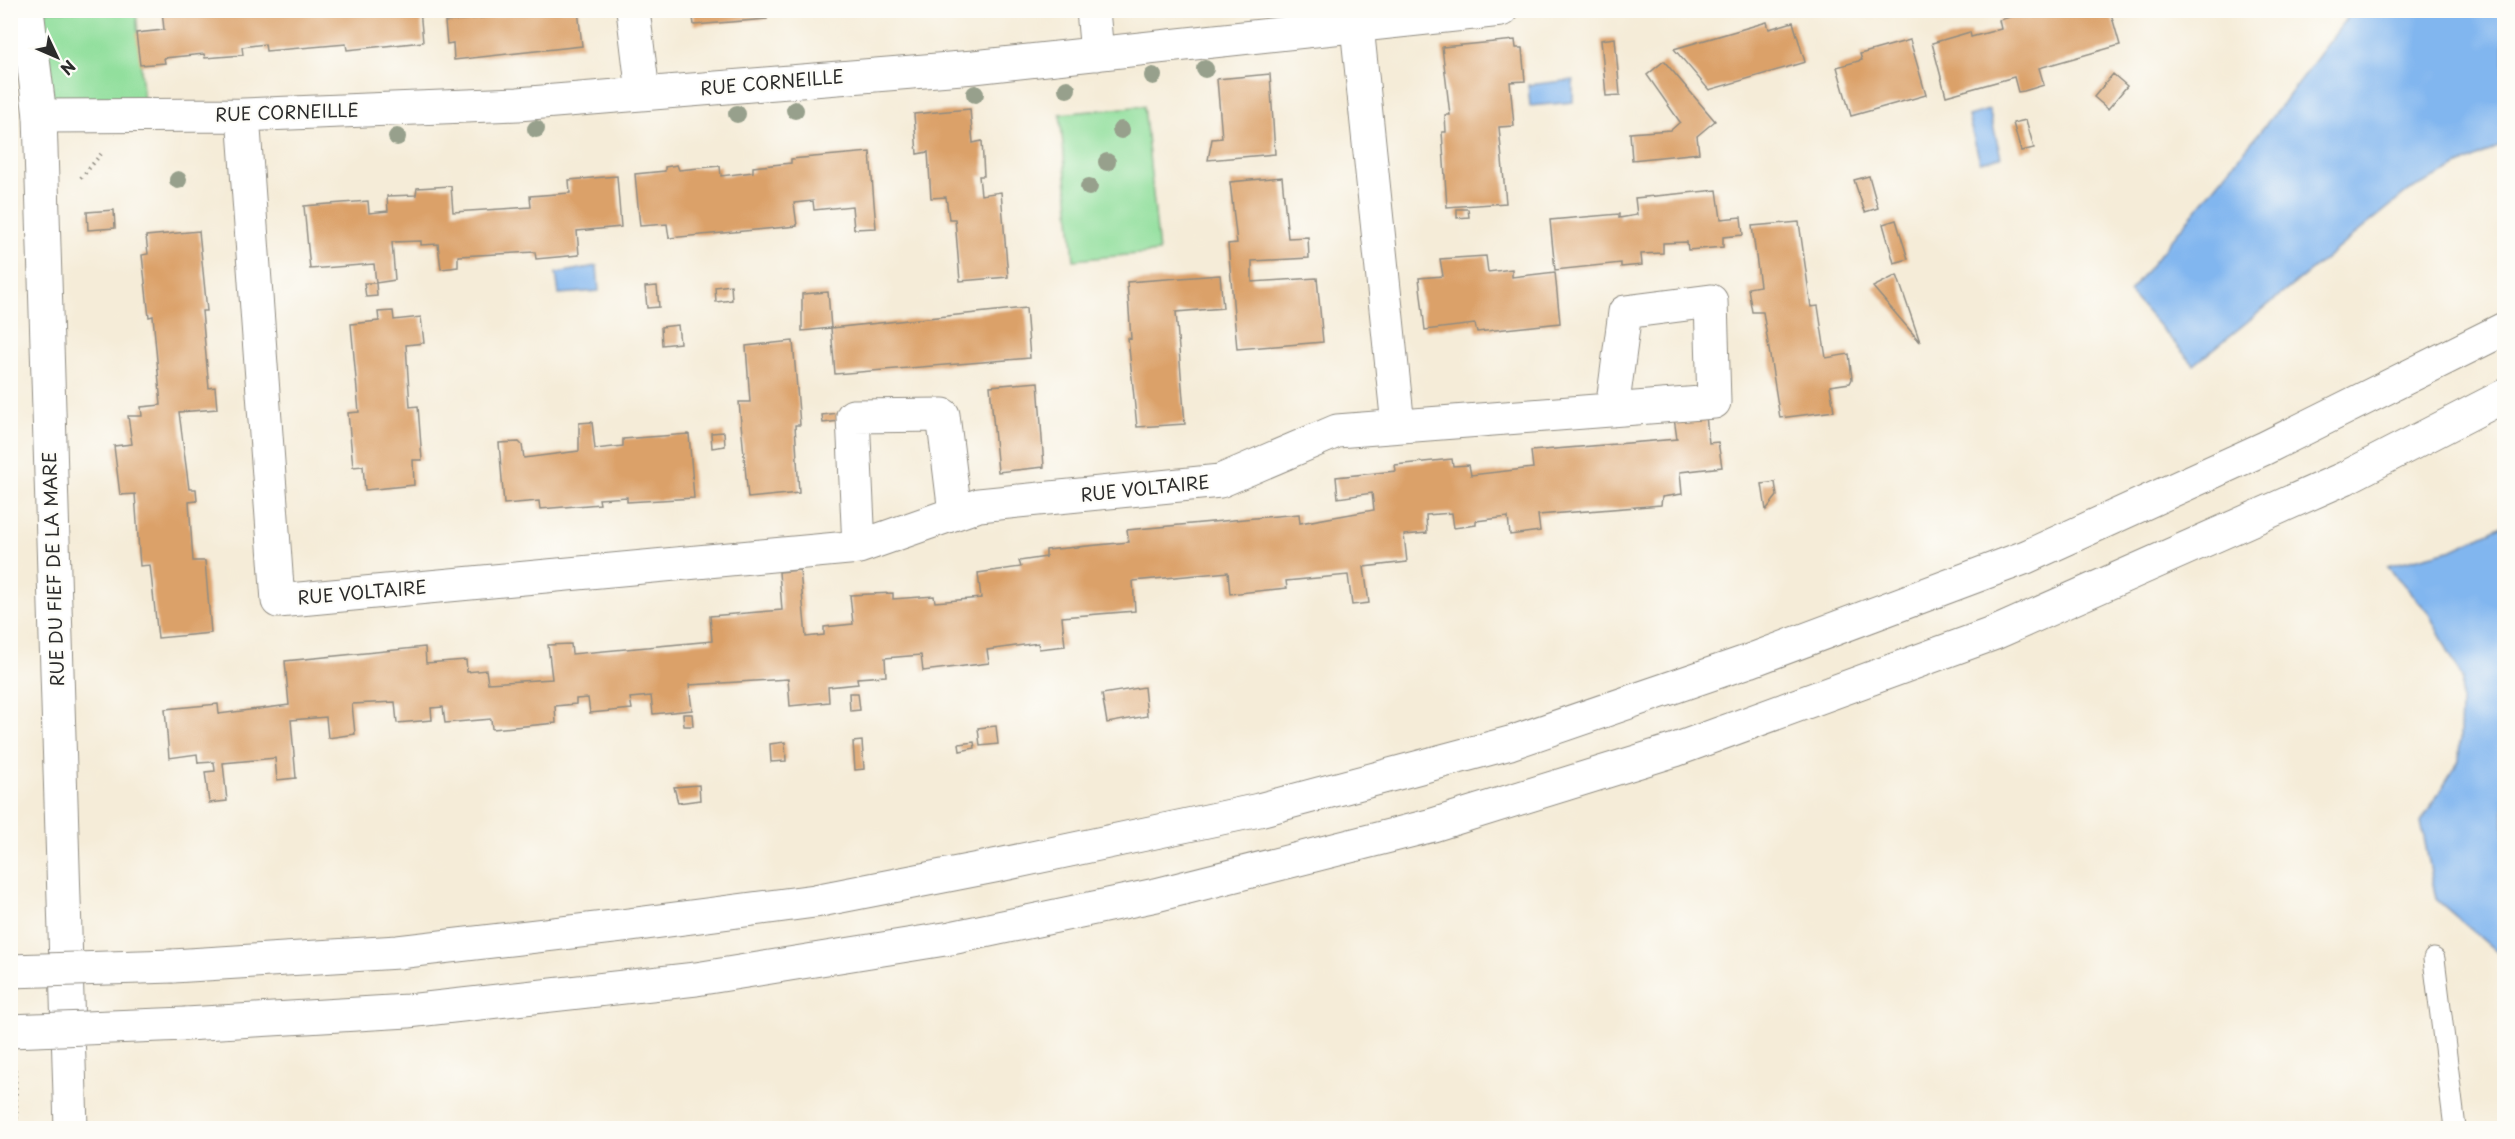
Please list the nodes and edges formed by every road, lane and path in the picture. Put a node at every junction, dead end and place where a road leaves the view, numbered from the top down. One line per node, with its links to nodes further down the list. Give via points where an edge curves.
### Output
1 (27, 10): 9 (main road, RUE DU FIEF DE LA MARE)
2 (633, 10): 7 (main road)
3 (1093, 10): 6 (main road)
4 (1501, 10): 5 (main road, RUE CORNEILLE)
5 (1357, 26): 6 (main road, RUE CORNEILLE); 13 (main road)
6 (1096, 54): 7 (main road, RUE CORNEILLE)
7 (643, 93): 8 (main road, RUE CORNEILLE, via 518,104)
8 (243, 115): 9 (main road, RUE CORNEILLE); 15 (main road, RUE VOLTAIRE, via 278,601)
9 (40, 116): 19 (main road, RUE DU FIEF DE LA MARE)
10 (2505, 329): 17 (main road, bridge, via 2265,448 2026,557 1749,662 1499,746 1259,810 815,901 398,952)
11 (2505, 396): 18 (main road, bridge, via 2345,478 1995,633 1675,750 1433,825 1111,904 951,938 696,979 408,1011)
12 (1612, 410): 13 (main road, RUE VOLTAIRE)
13 (1398, 426): 14 (main road, RUE VOLTAIRE, via 1337,430 1220,481 979,505)
14 (955, 513): 15 (main road, RUE VOLTAIRE); 15 (main road, via 943,415 853,416)
15 (859, 547)
16 (2434, 959): 20 (lane)
17 (10, 971)
18 (10, 1031)
19 (71, 1128)
20 (2455, 1128)

